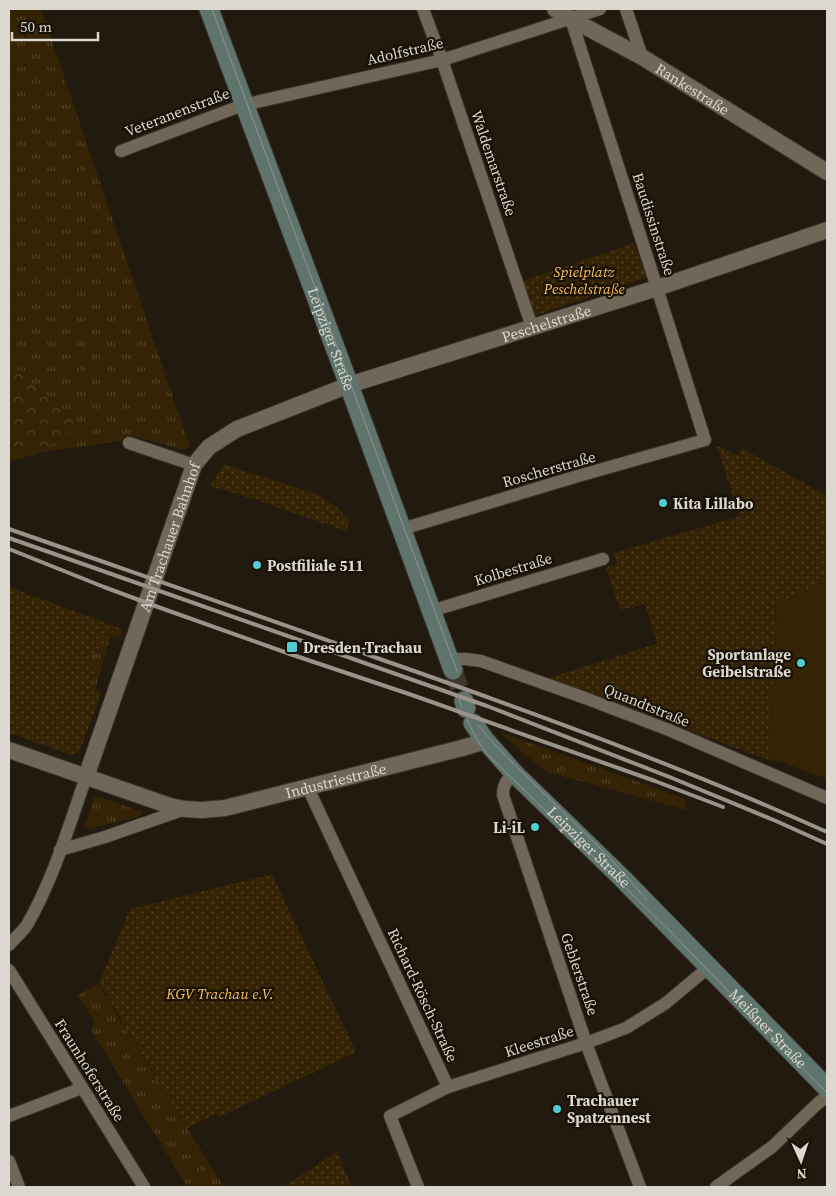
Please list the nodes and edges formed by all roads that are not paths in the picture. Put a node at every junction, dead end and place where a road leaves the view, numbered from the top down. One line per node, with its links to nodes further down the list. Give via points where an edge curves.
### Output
1 (209, 9): 9 (main road, Leipziger Straße)
2 (423, 9): 8 (street, Waldemarstraße)
3 (555, 9): 6 (street, Rankestraße)
4 (600, 9): 6 (street, Adolfstraße)
5 (626, 9): 7 (street)
6 (571, 18): 7 (street, Rankestraße); 8 (street, Adolfstraße); 13 (street, Baudissinstraße)
7 (642, 57): 11 (street, Rankestraße)
8 (442, 60): 9 (street, Adolfstraße); 14 (street, Waldemarstraße)
9 (244, 104): 10 (street, Veteranenstraße); 15 (main road, Leipziger Straße)
10 (121, 151)
11 (827, 172)
12 (827, 230): 13 (street, Peschelstraße)
13 (657, 288): 14 (street, Peschelstraße); 16 (street, Baudissinstraße)
14 (532, 327): 15 (street, Peschelstraße)
15 (349, 385): 18 (street, Am Trachauer Bahnhof, via 237,429 209,447); 19 (main road, Leipziger Straße)
16 (705, 440): 19 (street, Roscherstraße)
17 (129, 443): 18 (street)
18 (194, 465): 27 (street, Am Trachauer Bahnhof)
19 (402, 530): 21 (main road, Leipziger Straße)
20 (603, 559): 21 (street, Kolbestraße)
21 (431, 611): 22 (main road, Leipziger Straße)
22 (451, 665): 29 (street, Quandtstraße, via 465,659 482,661 669,730)
23 (468, 711): 24 (main road, Leipziger Straße)
24 (484, 739): 26 (main road, Leipziger Straße); 28 (street, Industriestraße, via 462,748)
25 (9, 750): 27 (street, Industriestraße)
26 (514, 773): 33 (main road, Leipziger Straße); 35 (street, Geblerstraße, via 503,788 503,796)
27 (86, 777): 30 (street, Industriestraße); 31 (street)
28 (308, 788): 30 (street, Industriestraße, via 225,808); 36 (street, Richard-Rösch-Straße)
29 (827, 798)
30 (186, 809): 31 (street, Industriestraße, via 105,838)
31 (60, 850): 32 (street, via 26,926)
32 (9, 945)
33 (709, 967): 35 (street, Kleestraße, via 666,1004 626,1028); 38 (main road, Meißner Straße)
34 (9, 970): 37 (street, Fraunhoferstraße)
35 (586, 1043): 36 (street, Kleestraße); 45 (street, Geblerstraße)
36 (448, 1087): 44 (street, via 390,1116)
37 (82, 1088): 40 (street); 43 (street, Fraunhoferstraße)
38 (827, 1088)
39 (827, 1096): 46 (street, via 772,1147)
40 (9, 1116)
41 (9, 1162): 42 (street)
42 (19, 1187)
43 (144, 1187)
44 (418, 1187)
45 (640, 1187)
46 (716, 1187)

